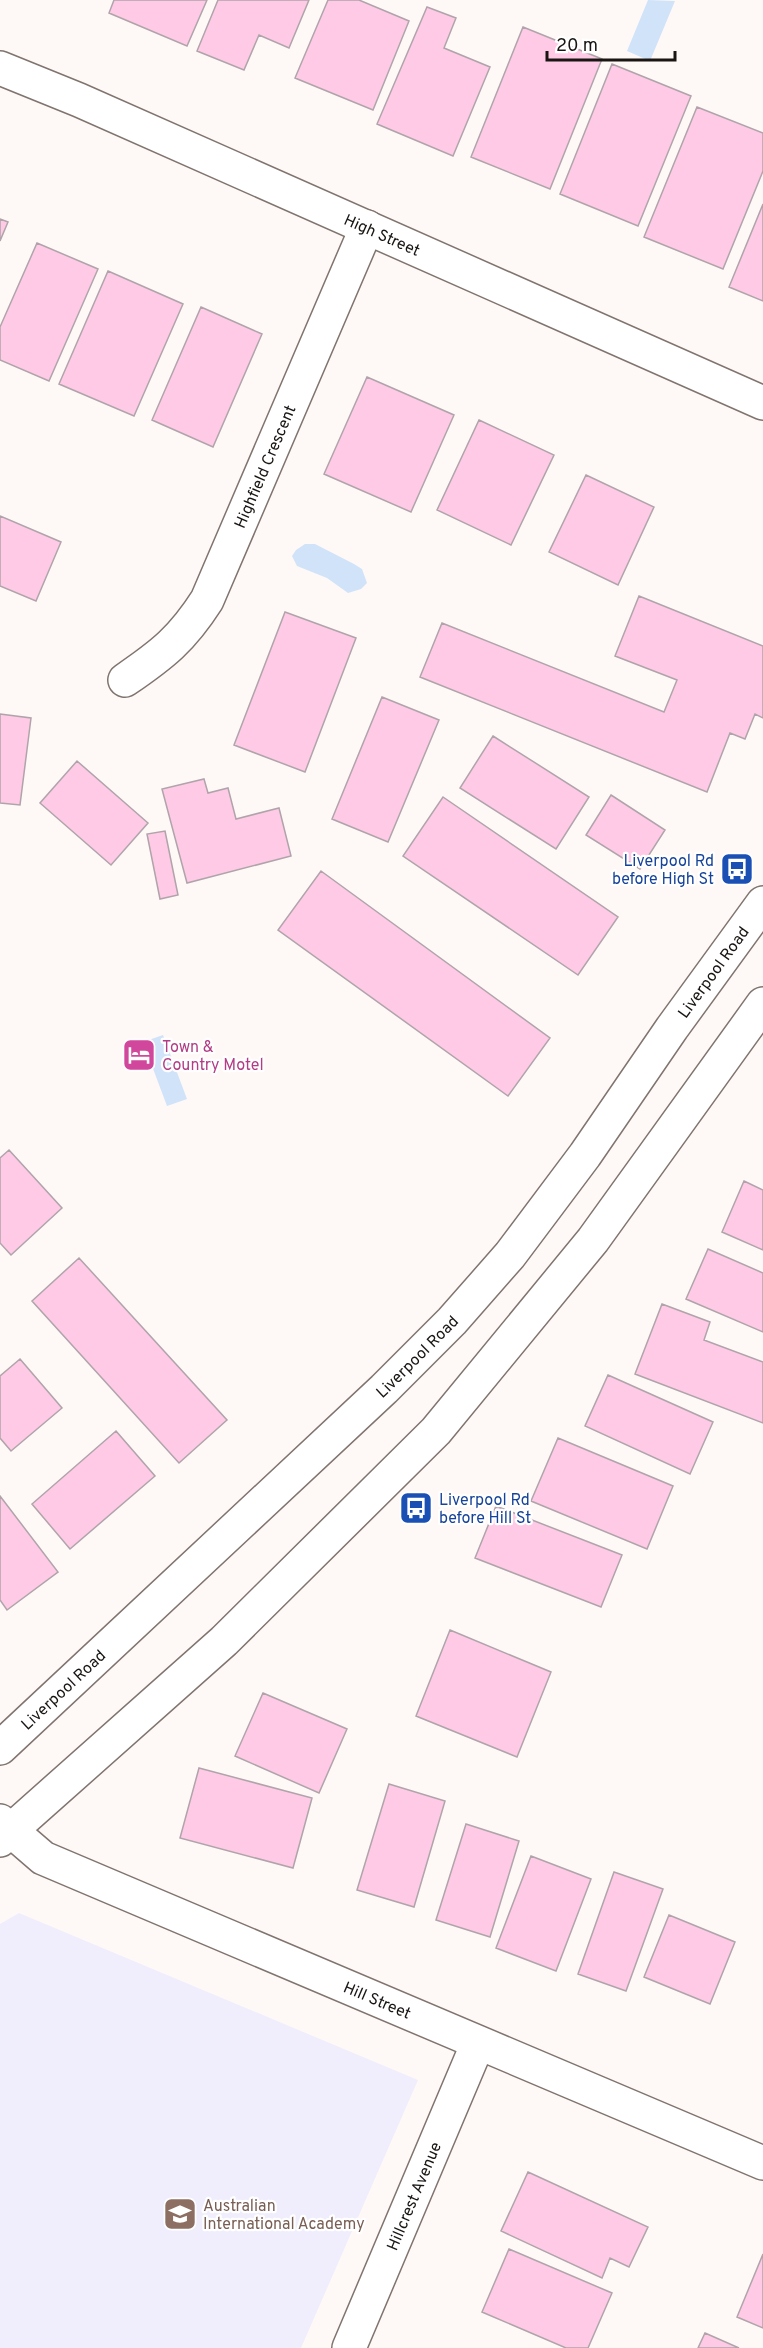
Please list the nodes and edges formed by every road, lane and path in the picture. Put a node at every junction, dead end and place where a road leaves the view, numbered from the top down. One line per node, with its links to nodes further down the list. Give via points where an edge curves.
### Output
1 (0, 68): 2 (main road, High Street)
2 (367, 227): 3 (main road, High Street); 4 (main road, Highfield Crescent, via 207,600 184,634)
3 (763, 403)
4 (125, 680)
5 (763, 903): 7 (main road, Liverpool Road, via 510,1256 384,1389)
6 (763, 1004): 8 (main road, via 593,1240 436,1431 224,1641)
7 (0, 1748)
8 (4, 1831): 9 (main road, Hill Street, via 43,1858)
9 (477, 2043): 10 (main road, Hill Street); 11 (main road, Hillcrest Avenue)
10 (763, 2163)
11 (350, 2348)

